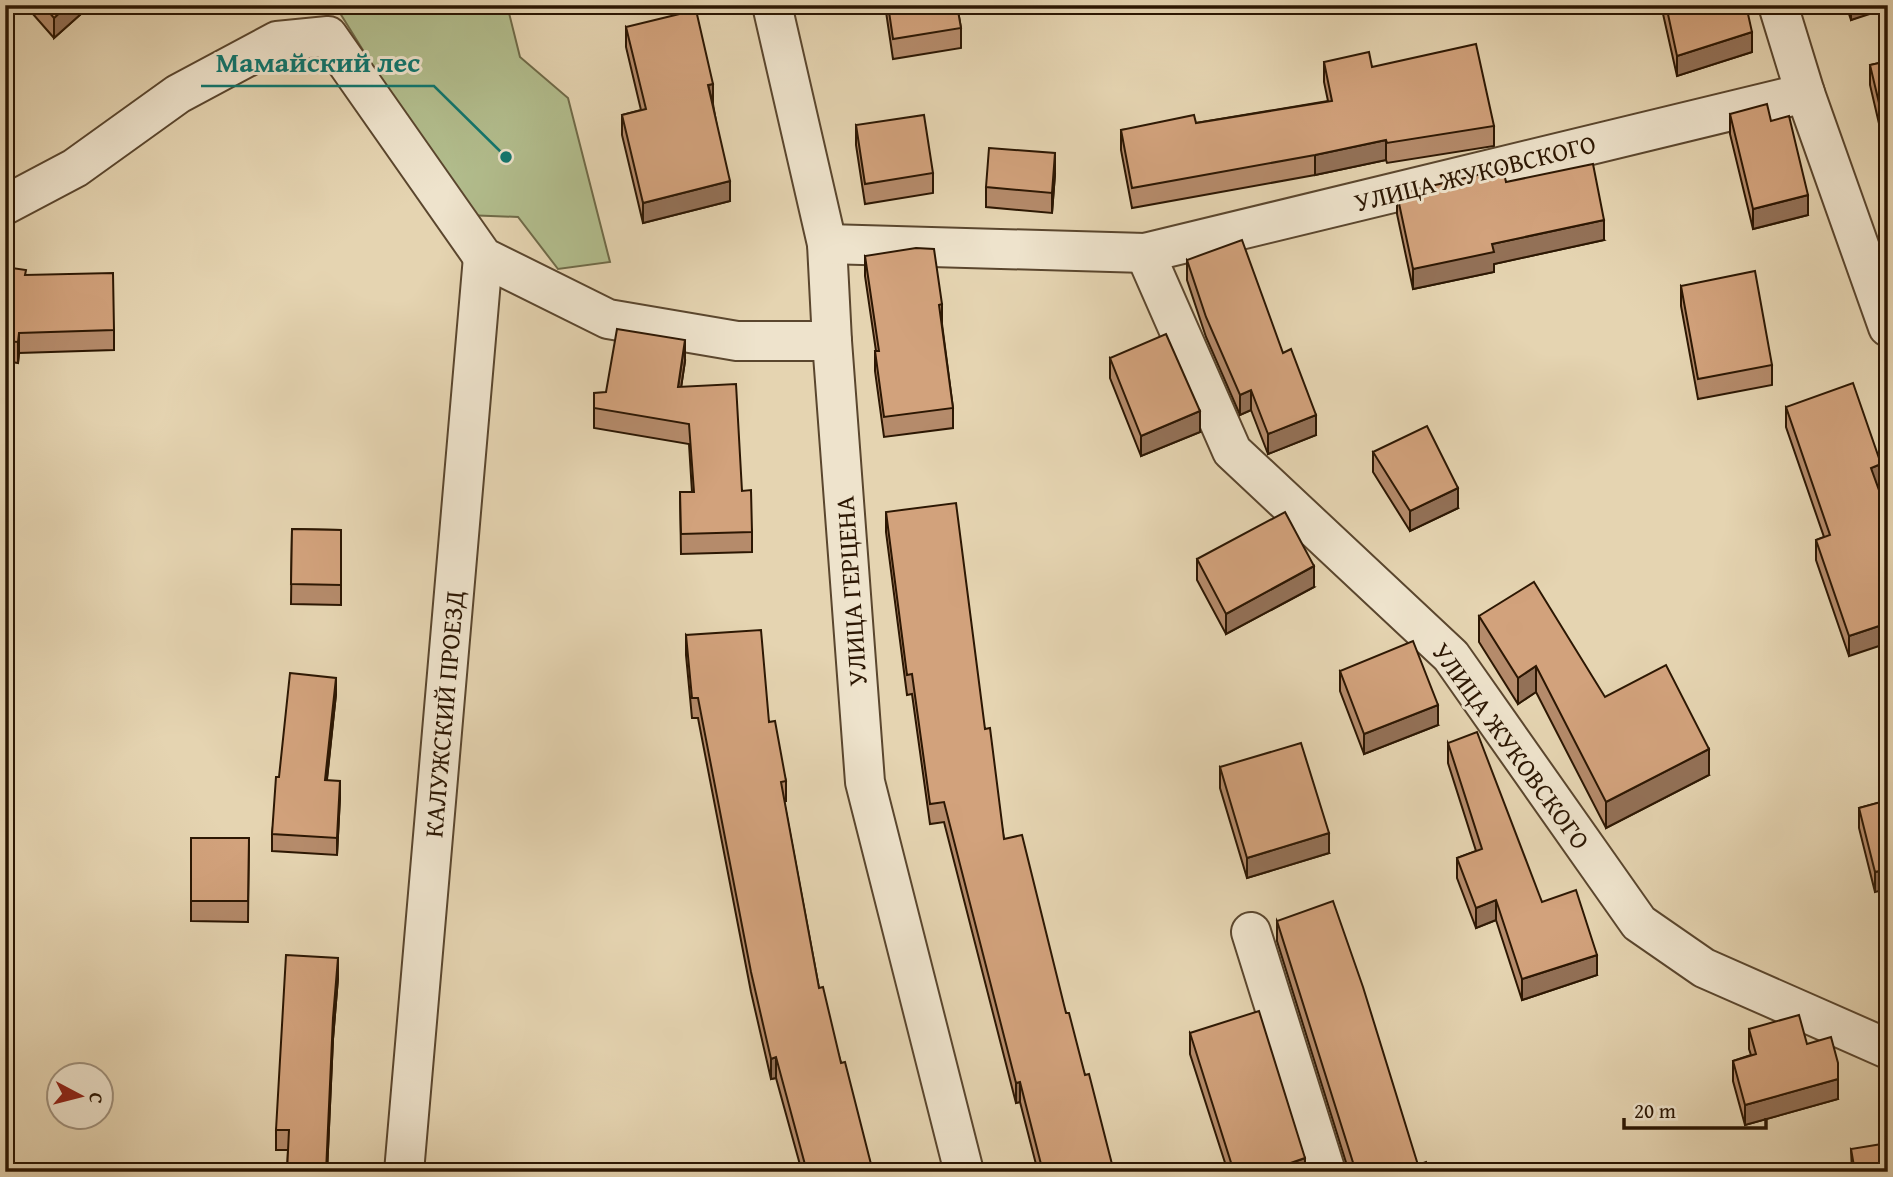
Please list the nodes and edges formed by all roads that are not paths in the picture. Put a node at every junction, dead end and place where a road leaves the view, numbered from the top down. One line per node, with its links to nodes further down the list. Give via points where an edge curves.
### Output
1 (772, 5): 5 (street, УЛИЦА ГЕРЦЕНА)
2 (1778, 5): 3 (street)
3 (1805, 93): 6 (street, УЛИЦА ЖУКОВСКОГО); 8 (street)
4 (5, 205): 7 (street, via 75,168 178,94 277,41 328,36)
5 (827, 244): 6 (street, УЛИЦА ЖУКОВСКОГО); 9 (street, УЛИЦА ГЕРЦЕНА)
6 (1145, 253): 11 (street, УЛИЦА ЖУКОВСКОГО, via 1232,451 1451,656 1639,923 1704,968)
7 (483, 257): 9 (street, via 608,319 737,341); 12 (street, КАЛУЖСКИЙ ПРОЕЗД)
8 (1888, 327)
9 (832, 341): 13 (street, УЛИЦА ГЕРЦЕНА, via 865,782)
10 (1251, 932): 14 (street)
11 (1888, 1049)
12 (404, 1172)
13 (964, 1172)
14 (1326, 1172)

